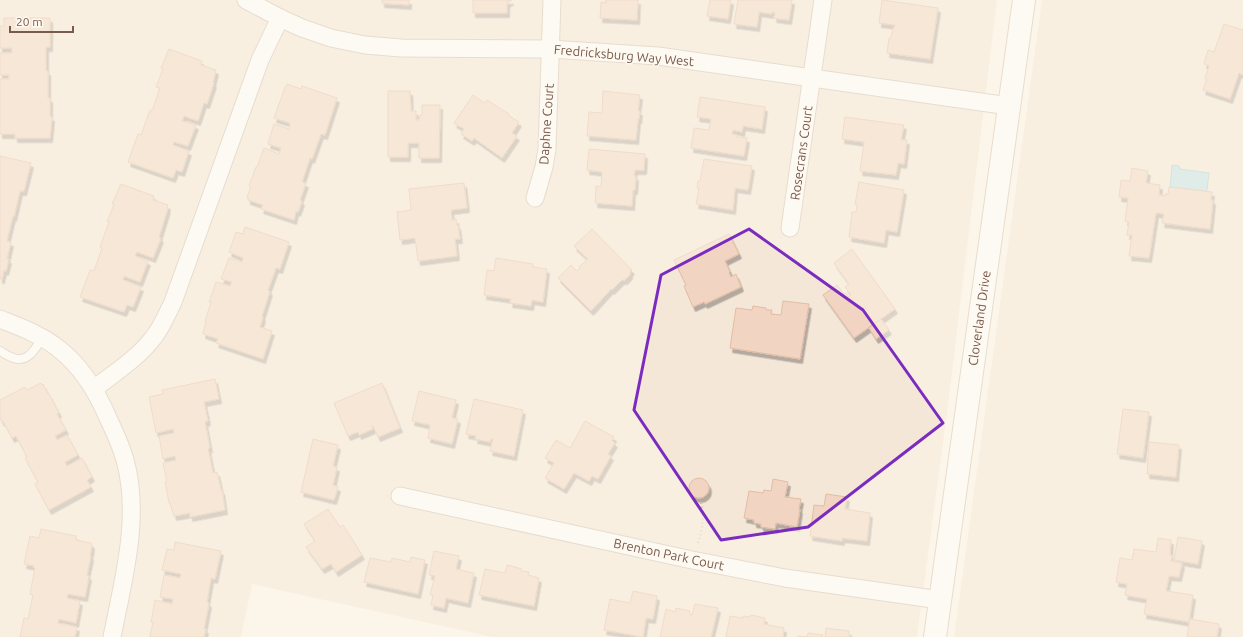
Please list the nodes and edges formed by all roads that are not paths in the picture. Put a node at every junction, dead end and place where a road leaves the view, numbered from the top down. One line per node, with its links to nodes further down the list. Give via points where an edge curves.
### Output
1 (246, 0): 5 (street, Fredricksburg Way West)
2 (552, 0): 6 (street, Daphne Court)
3 (823, 0): 7 (street, Rosecrans Court)
4 (1024, 0): 8 (street, Cloverland Drive)
5 (280, 18): 6 (street, Fredricksburg Way West, via 302,28 365,45 401,48); 14 (street, via 260,60 167,314 146,346)
6 (550, 49): 7 (street, Fredricksburg Way West, via 658,56); 9 (street, Daphne Court, via 547,149)
7 (812, 78): 8 (street, Fredricksburg Way West); 10 (street, Rosecrans Court)
8 (1009, 106): 16 (street, Cloverland Drive)
9 (535, 198)
10 (790, 228)
11 (0, 319): 12 (street)
12 (42, 338): 13 (lane, via 30,354 23,358 16,359); 14 (street, via 72,360)
13 (0, 351)
14 (94, 389): 17 (street, via 125,459 130,487 127,559)
15 (400, 496): 16 (street, Brenton Park Court, via 785,578)
16 (940, 600): 18 (street, Cloverland Drive)
17 (112, 637)
18 (935, 637)

